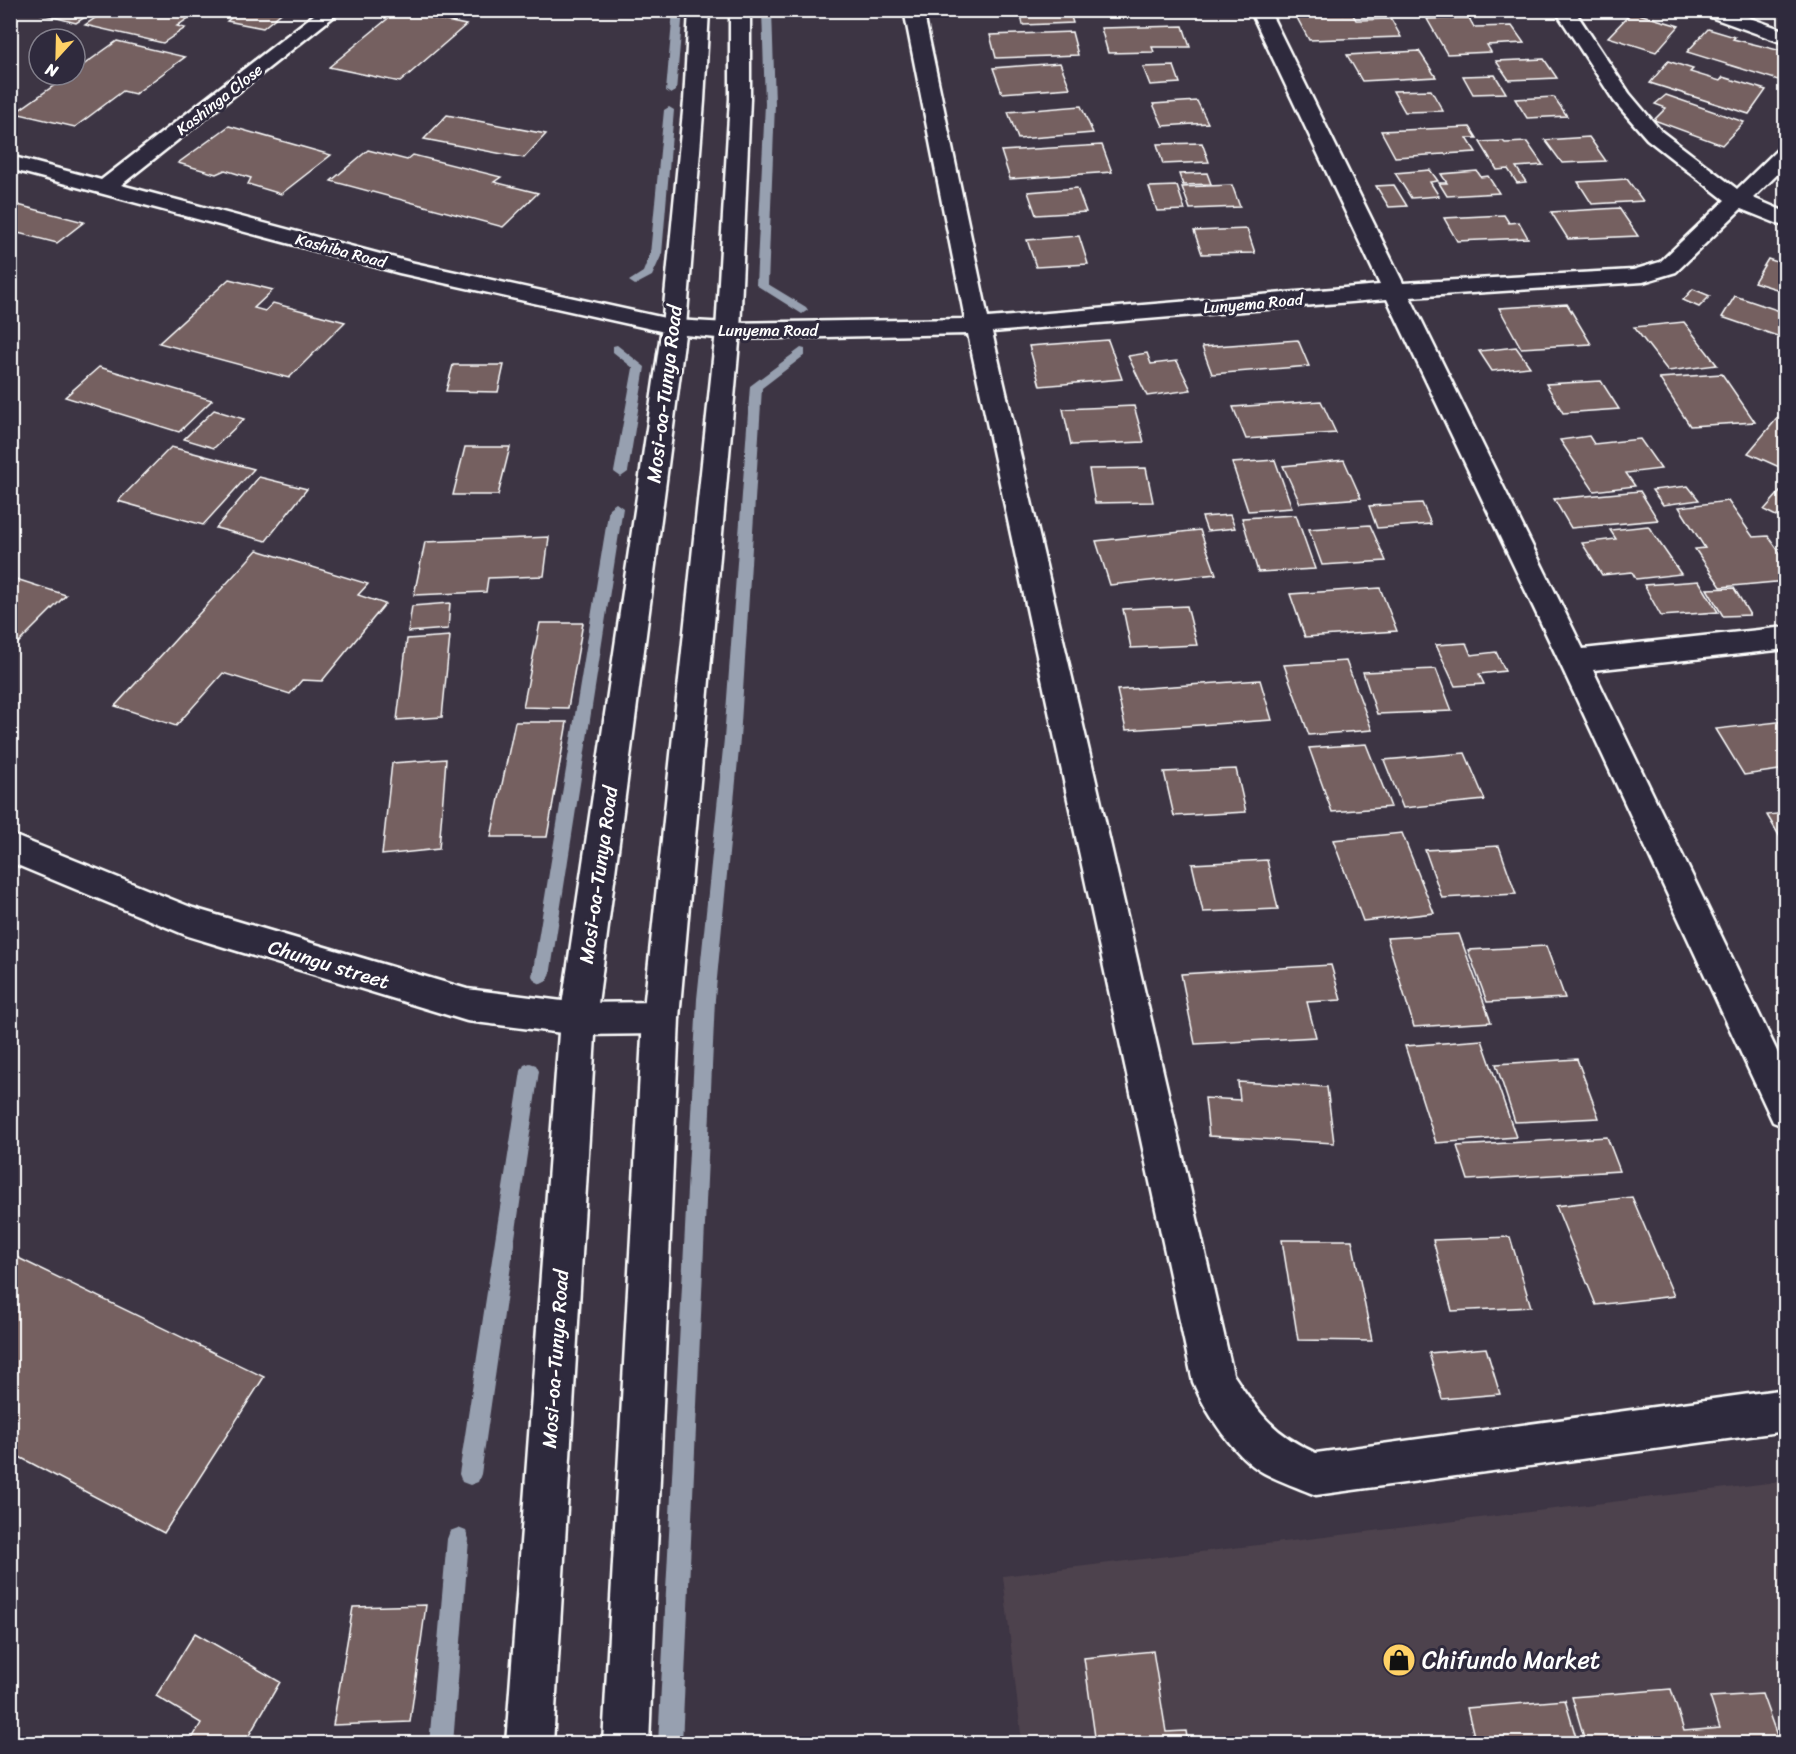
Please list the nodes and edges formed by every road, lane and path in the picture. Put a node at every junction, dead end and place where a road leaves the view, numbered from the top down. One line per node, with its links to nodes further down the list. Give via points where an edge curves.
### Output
1 (333, 10): 11 (street, Kashinga Close)
2 (699, 10): 16 (street, Mosi-oa-Tunya Road)
3 (740, 10): 17 (street, via 740,99)
4 (913, 10): 15 (street)
5 (1259, 10): 14 (street)
6 (1564, 10): 12 (street, via 1636,116 1654,135)
7 (1709, 10): 8 (street)
8 (1785, 38)
9 (1785, 154): 12 (street, Lunyema Road)
10 (10, 162): 11 (street, Kashiba Road)
11 (105, 187): 16 (street, Kashiba Road, via 407,268)
12 (1738, 201): 13 (street); 14 (street, Lunyema Road, via 1668,267 1635,277)
13 (1785, 220)
14 (1393, 291): 15 (street, Lunyema Road); 19 (street)
15 (978, 326): 17 (street, Lunyema Road); 24 (street, via 1214,1382 1245,1429 1277,1457 1316,1474)
16 (674, 327): 17 (street, Lunyema Road); 22 (street, Mosi-oa-Tunya Road)
17 (728, 331): 21 (street)
18 (1785, 638): 19 (street)
19 (1574, 661): 23 (street)
20 (10, 847): 22 (street, Chungu street, via 188,921 467,1005)
21 (662, 1018): 22 (street, Chungu street); 26 (street)
22 (578, 1019): 25 (street, Mosi-oa-Tunya Road)
23 (1785, 1110)
24 (1785, 1410)
25 (529, 1743)
26 (626, 1743)

